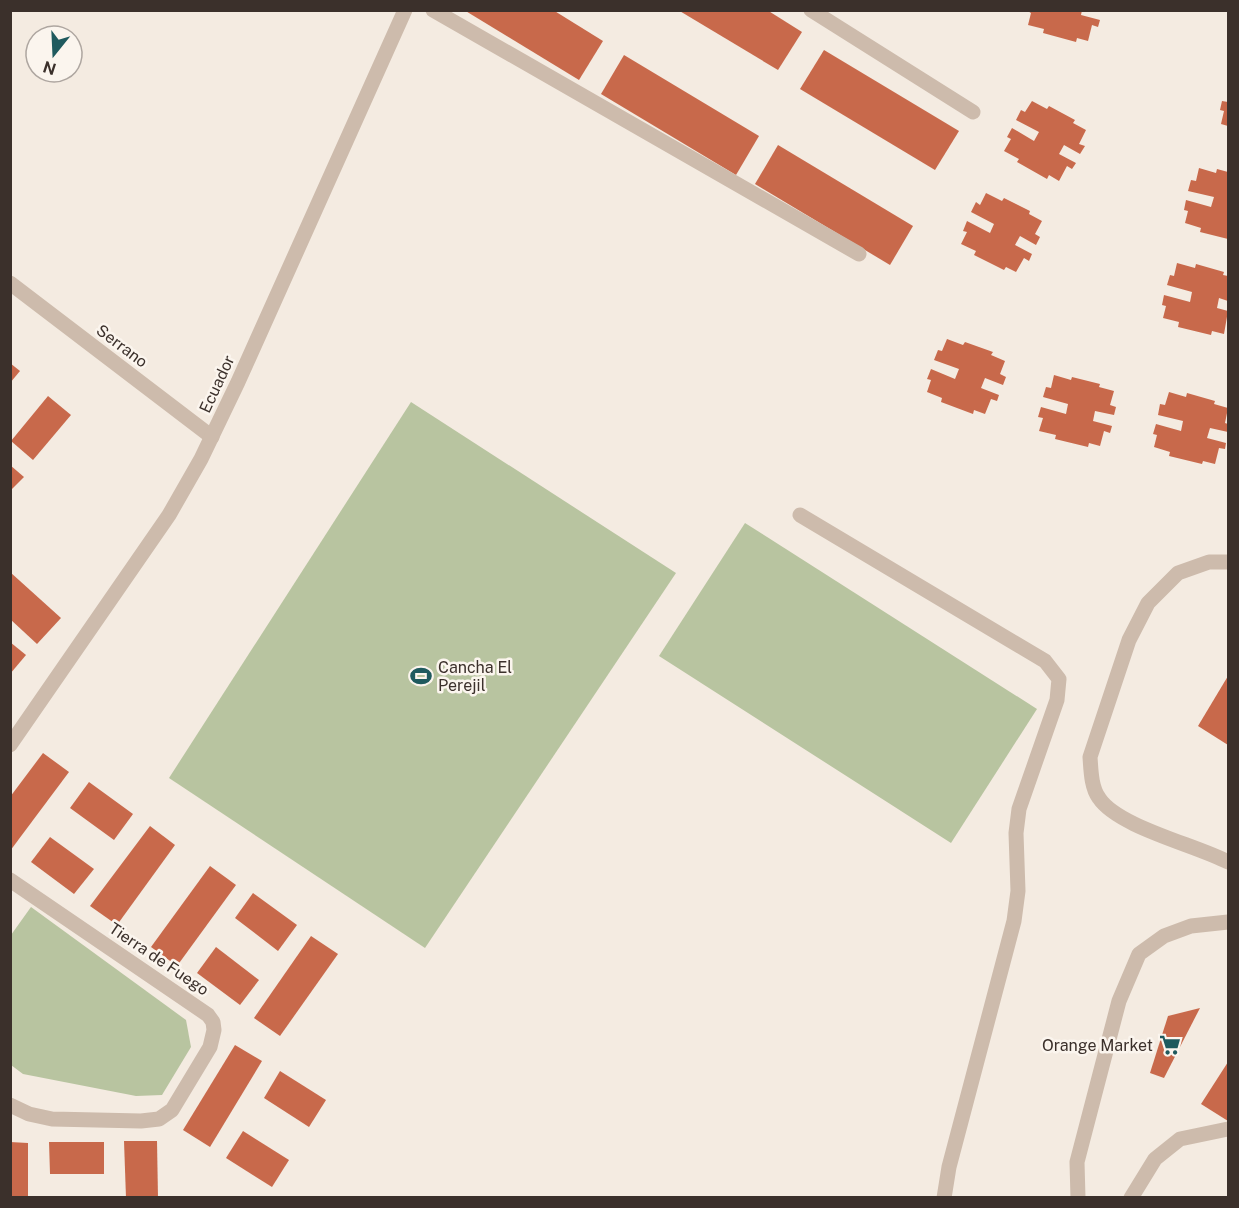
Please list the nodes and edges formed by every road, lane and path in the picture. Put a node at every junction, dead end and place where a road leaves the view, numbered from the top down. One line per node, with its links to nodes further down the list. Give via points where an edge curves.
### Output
1 (405, 10): 7 (street, Ecuador)
2 (433, 10): 5 (street)
3 (811, 10): 4 (street)
4 (973, 112)
5 (859, 254)
6 (11, 284): 7 (street, Serrano)
7 (212, 437): 10 (street, Ecuador, via 169,514)
8 (800, 515): 16 (street, via 1046,661 1059,678 1057,700 1019,809 1014,921)
9 (1228, 562): 11 (street, via 1209,562 1178,573 1148,603 1129,640 1090,757 1098,797 1113,812)
10 (10, 745)
11 (1228, 862)
12 (10, 880): 14 (street, Tierra de Fuego, via 208,1015 214,1030 210,1047 171,1110 159,1119 52,1119)
13 (1228, 922): 17 (street, via 1191,926 1164,936 1139,954 1119,1000 1077,1162)
14 (10, 1105)
15 (1228, 1129): 18 (street, via 1180,1139 1155,1159)
16 (944, 1197)
17 (1078, 1197)
18 (1131, 1197)

